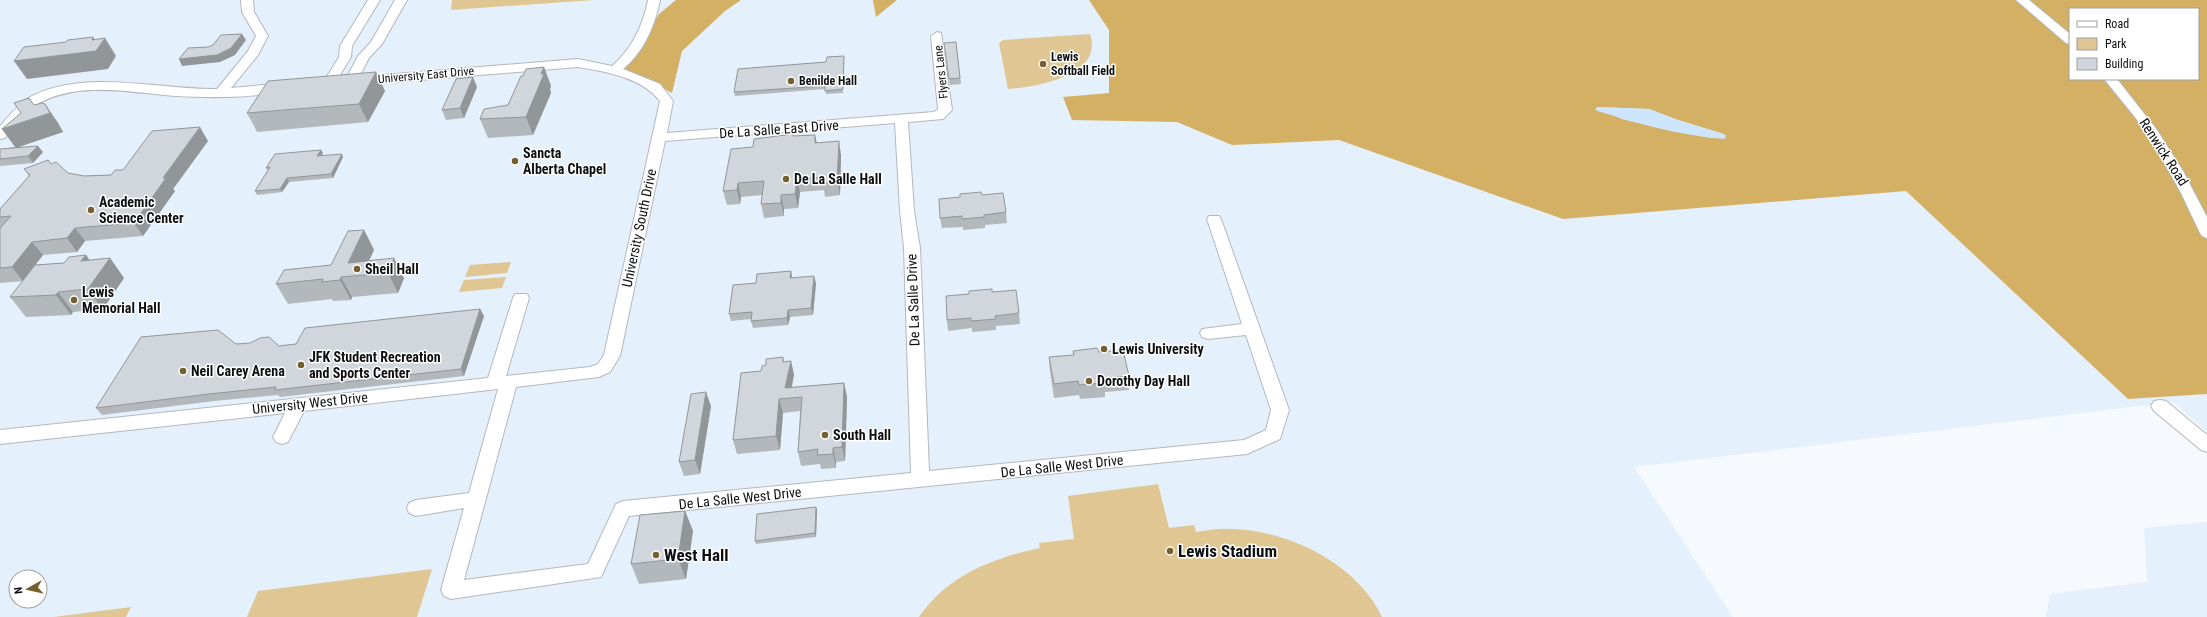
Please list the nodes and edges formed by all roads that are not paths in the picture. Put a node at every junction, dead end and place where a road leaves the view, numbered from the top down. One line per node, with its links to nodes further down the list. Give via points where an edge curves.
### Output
1 (247, 0): 14 (street, via 248,12 262,36 254,52)
2 (374, 0): 11 (street, via 346,46 345,57)
3 (401, 0): 10 (street, via 376,44 364,56)
4 (654, 0): 8 (street, via 652,12 633,51 623,64)
5 (2022, 0): 7 (street)
6 (937, 36): 16 (street, Flyers Lane, via 945,110 938,116)
7 (2069, 39)
8 (614, 70): 10 (street, University East Drive, via 578,63); 15 (street, University East Drive, via 656,87)
9 (2111, 80): 20 (street, Renwick Road, via 2159,141 2189,191)
10 (351, 81): 11 (street, University East Drive)
11 (329, 83): 12 (street, University East Drive)
12 (314, 85)
13 (298, 86): 14 (street)
14 (221, 93): 17 (street, via 196,94 94,87 60,90 25,106)
15 (667, 101): 18 (street, University South Drive)
16 (900, 120): 18 (street, De La Salle East Drive); 31 (street, De La Salle Drive, via 906,211 912,248)
17 (0, 135)
18 (658, 138): 24 (street, University South Drive)
19 (1214, 219): 22 (street, De La Salle West Drive)
20 (2207, 233)
21 (521, 298): 25 (street)
22 (1252, 329): 23 (street); 31 (street, De La Salle West Drive, via 1280,410 1274,434 1247,448)
23 (1208, 333)
24 (612, 356): 25 (street, University West Drive, via 604,368 593,373)
25 (502, 382): 26 (street, University West Drive); 32 (street)
26 (298, 404): 28 (street, University West Drive); 29 (street)
27 (2160, 406): 30 (street)
28 (0, 437)
29 (282, 437)
30 (2207, 445)
31 (920, 480): 32 (street, De La Salle West Drive, via 623,509 594,571 451,590)
32 (477, 499): 33 (street)
33 (416, 508)

